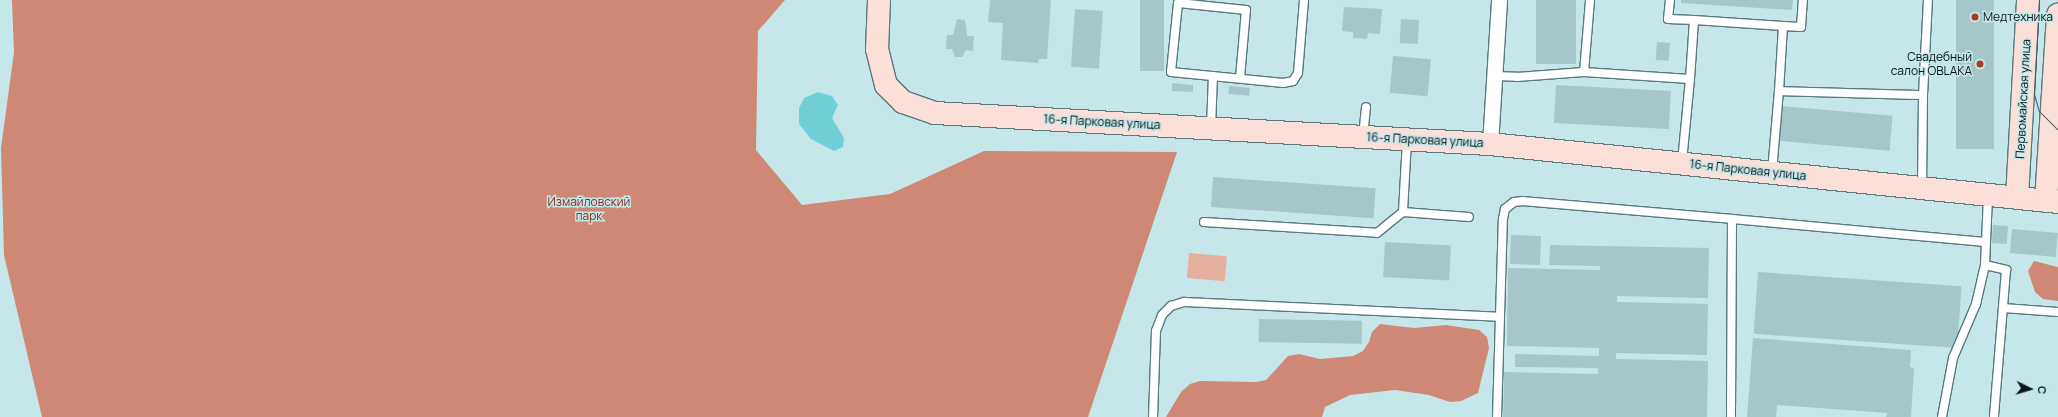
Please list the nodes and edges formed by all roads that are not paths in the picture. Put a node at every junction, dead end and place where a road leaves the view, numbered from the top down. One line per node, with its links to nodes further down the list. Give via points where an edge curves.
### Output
1 (879, 0): 20 (main road, 16-я Парковая улица, via 877,49 886,85 903,102 936,113)
2 (1304, 0): 15 (lane, via 1300,66 1296,78 1283,83)
3 (1499, 0): 14 (street)
4 (1590, 0): 12 (lane)
5 (1670, 0): 10 (lane, via 1668,19)
6 (1803, 0): 11 (lane, via 1802,27)
7 (1928, 0): 18 (lane)
8 (2028, 0): 29 (main road, Первомайская улица)
9 (2058, 14): 24 (main road)
10 (1694, 20): 11 (lane); 16 (lane)
11 (1784, 26): 17 (lane)
12 (1584, 72): 14 (lane, via 1517,77); 16 (lane)
13 (1213, 76): 15 (lane); 15 (lane, via 1171,72 1178,3 1246,10); 20 (lane)
14 (1494, 76): 23 (street)
15 (1240, 78)
16 (1690, 78): 25 (lane)
17 (1779, 91): 18 (lane); 26 (lane)
18 (1923, 95): 27 (lane)
19 (1366, 106): 21 (lane)
20 (1211, 127): 21 (main road, 16-я Парковая улица)
21 (1363, 136): 22 (main road, 16-я Парковая улица)
22 (1407, 139): 23 (main road, 16-я Парковая улица); 31 (lane)
23 (1490, 144): 25 (main road, 16-я Парковая улица)
24 (2054, 146): 30 (main road)
25 (1682, 164): 26 (main road, 16-я Парковая улица)
26 (1772, 173): 27 (main road, 16-я Парковая улица)
27 (1922, 188): 28 (main road, 16-я Парковая улица)
28 (1988, 195): 29 (main road, 16-я Парковая улица); 35 (lane)
29 (2017, 198): 30 (main road, 16-я Парковая улица)
30 (2052, 201)
31 (1403, 212): 32 (lane); 34 (lane, via 1378,233)
32 (1469, 217)
33 (1732, 220): 35 (lane); 39 (lane, via 1514,202 1505,209 1503,219); 42 (lane)
34 (1204, 222)
35 (1985, 242): 36 (lane)
36 (1985, 265): 37 (lane, via 2006,270); 43 (lane, via 1976,304 1953,358)
37 (2003, 308): 38 (lane); 44 (lane)
38 (2058, 312)
39 (1500, 317): 40 (lane, via 1184,302 1171,306 1162,315 1156,331); 41 (lane)
40 (1153, 417)
41 (1497, 417)
42 (1731, 417)
43 (1942, 417)
44 (1994, 417)

